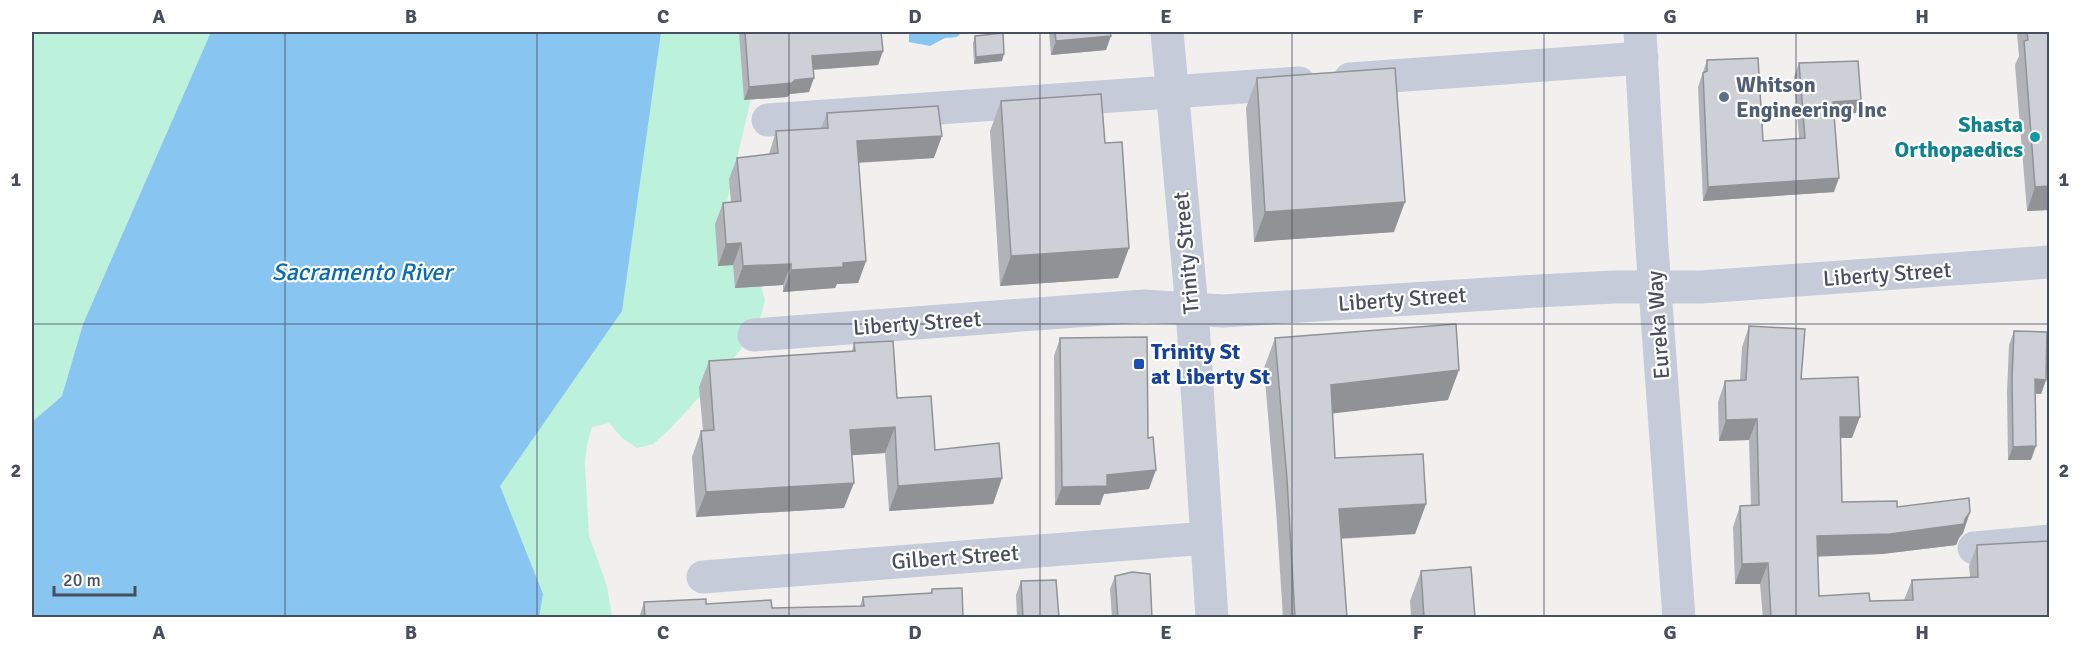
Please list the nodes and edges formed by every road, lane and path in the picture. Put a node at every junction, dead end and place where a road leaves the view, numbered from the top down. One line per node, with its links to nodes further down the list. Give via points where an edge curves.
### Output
1 (1167, 32): 3 (street, Trinity Street)
2 (1641, 45): 3 (street); 6 (street, Eureka Way)
3 (1172, 92): 4 (street); 7 (street, Trinity Street)
4 (768, 120)
5 (2049, 262): 6 (street, Liberty Street)
6 (1655, 288): 7 (street, Liberty Street, via 1521,291); 14 (street, Eureka Way)
7 (1192, 309): 8 (street, Liberty Street, via 1144,306); 9 (street, Trinity Street)
8 (754, 335)
9 (1208, 538): 12 (street, Gilbert Street); 13 (street, Trinity Street)
10 (2049, 541): 11 (street)
11 (1974, 548)
12 (702, 577)
13 (1212, 618)
14 (1679, 618)

